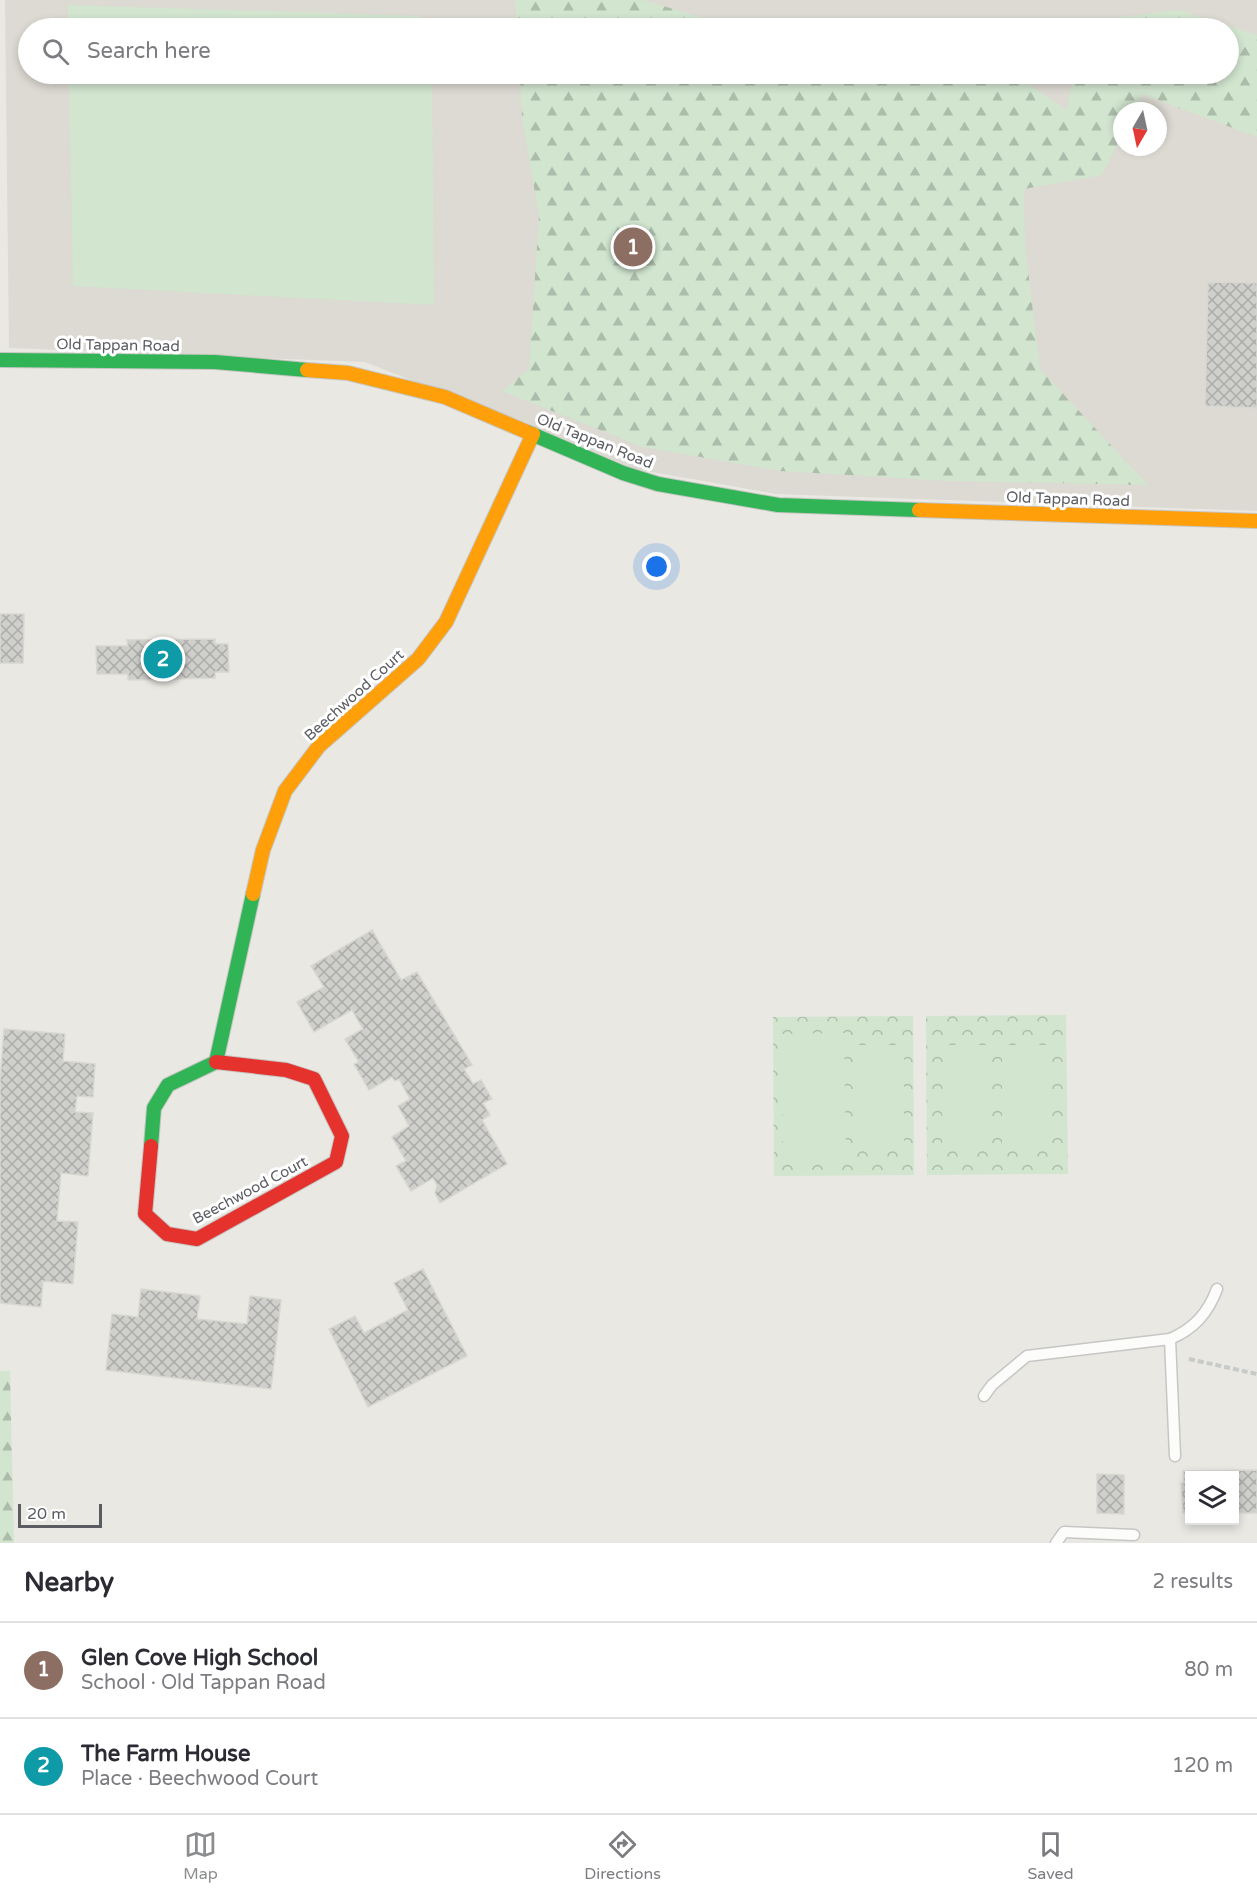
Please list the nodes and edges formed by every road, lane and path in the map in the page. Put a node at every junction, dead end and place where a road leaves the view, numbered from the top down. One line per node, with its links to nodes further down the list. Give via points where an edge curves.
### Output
1 (0, 360): 2 (street, Old Tappan Road, via 215,362 348,374 445,397)
2 (533, 434): 3 (street, Old Tappan Road, via 658,484 778,505); 4 (street, Beechwood Court, via 446,622 418,659 319,746 285,791 263,850)
3 (1257, 521)
4 (216, 1062): 4 (street, Beechwood Court, via 168,1085 154,1108 145,1214 166,1234 197,1239 336,1162 342,1136 314,1079 286,1070)
5 (1217, 1288): 6 (lane, via 1205,1314 1188,1330)
6 (1170, 1339): 7 (lane); 9 (lane, via 1027,1356)
7 (1171, 1355): 8 (path); 10 (lane)
8 (1257, 1374)
9 (984, 1396)
10 (1175, 1456)
11 (1134, 1535): 12 (lane, via 1064,1532)
12 (1056, 1543)

